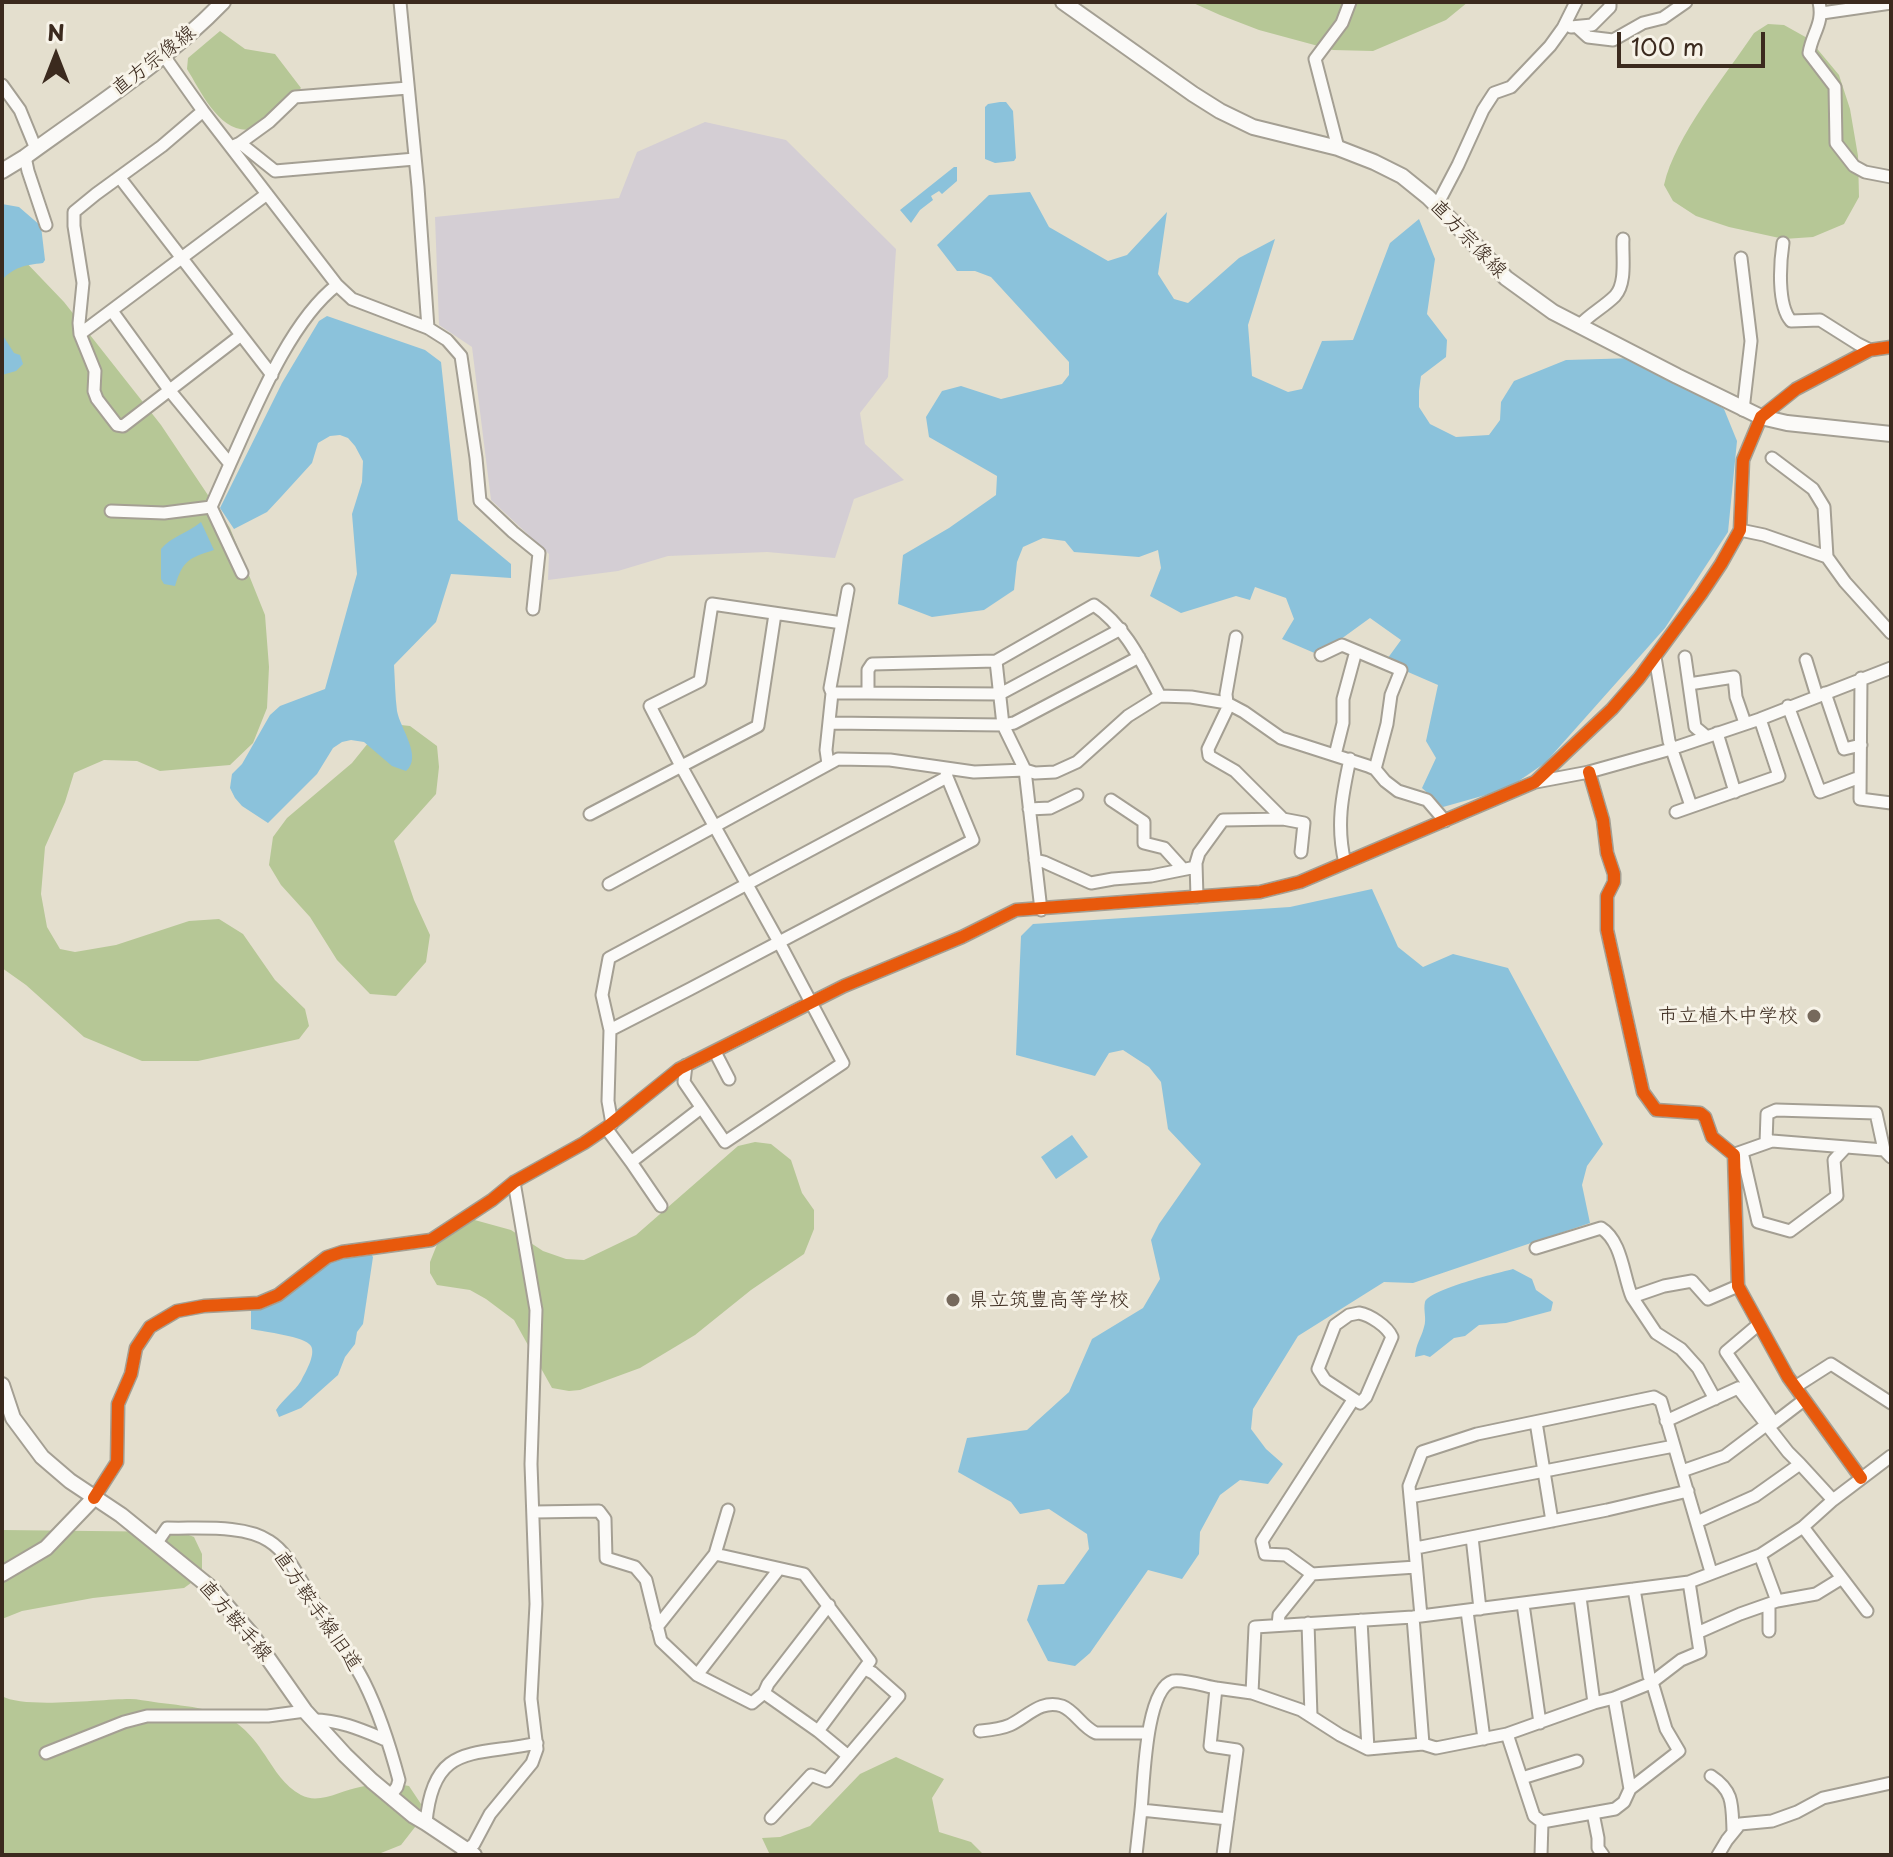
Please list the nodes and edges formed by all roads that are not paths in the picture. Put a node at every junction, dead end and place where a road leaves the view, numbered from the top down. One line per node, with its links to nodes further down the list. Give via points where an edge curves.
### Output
1 (223, 2): 12 (main road, 直方宗像線)
2 (400, 2): 14 (street)
3 (1063, 2): 17 (main road, 直方宗像線, via 1220,111 1253,127)
4 (1350, 2): 17 (street, via 1342,23 1315,59)
5 (1576, 2): 11 (street)
6 (1610, 2): 10 (street, via 1592,25)
7 (1686, 2): 10 (street, via 1613,40 1588,37)
8 (1891, 3): 9 (street)
9 (1821, 8): 21 (street, via 1809,53 1835,87 1836,143 1854,166)
10 (1577, 27): 11 (street)
11 (1563, 28): 24 (street, via 1511,87 1494,93)
12 (164, 56): 15 (street); 18 (main road, 直方宗像線)
13 (2, 85): 18 (street, via 20,110)
14 (408, 88): 16 (street, via 295,97); 19 (street)
15 (203, 111): 16 (street); 22 (street)
16 (236, 145): 19 (street, via 275,171); 23 (street)
17 (1338, 148): 24 (main road, 直方宗像線, via 1402,176)
18 (30, 153): 20 (main road, 直方宗像線); 25 (street)
19 (415, 159): 33 (street)
20 (2, 171)
21 (1891, 177)
22 (120, 178): 29 (street); 34 (street, via 73,215 83,283)
23 (267, 194): 29 (street); 30 (street)
24 (1436, 207): 32 (main road, 直方宗像線, via 1506,278)
25 (46, 225)
26 (1623, 239): 32 (street, via 1621,286)
27 (1783, 243): 37 (street, via 1779,270 1785,315 1791,321 1820,320)
28 (1741, 258): 40 (street, via 1751,341)
29 (182, 259): 31 (street); 35 (street)
30 (337, 285): 33 (street, via 352,299); 38 (street, via 303,322)
31 (112, 311): 34 (street); 39 (street)
32 (1580, 325): 40 (main road, 直方宗像線)
33 (428, 328): 51 (street, via 461,356 480,501 539,553)
34 (80, 334): 39 (street, via 95,371 97,399 117,425 123,426)
35 (240, 336): 38 (street); 39 (street)
36 (1891, 347): 37 (street)
37 (1870, 350): 41 (street, via 1796,389)
38 (272, 375): 44 (street)
39 (170, 391): 44 (street)
40 (1743, 410): 41 (main road, 直方宗像線)
41 (1761, 417): 42 (main road, 直方宗像線); 47 (street, via 1743,460)
42 (1891, 434)
43 (1772, 458): 48 (street, via 1813,489 1824,507)
44 (230, 464): 45 (street)
45 (211, 507): 46 (street, via 164,513); 49 (street)
46 (111, 511)
47 (1740, 530): 48 (street); 60 (street)
48 (1827, 557): 55 (street)
49 (242, 573)
50 (848, 590): 53 (street)
51 (533, 609)
52 (775, 614): 53 (street); 84 (street, via 758,726); 84 (street, via 712,604 700,681 650,706)
53 (842, 623): 67 (street)
54 (1121, 629): 59 (street); 63 (street, via 1094,605); 69 (street)
55 (1891, 633)
56 (1236, 637): 72 (street)
57 (1356, 651): 58 (street, via 1342,645); 81 (street); 85 (street, via 1401,670)
58 (1321, 655)
59 (1139, 657): 71 (street); 77 (street)
60 (1655, 657): 80 (street); 90 (street, via 1612,709)
61 (1685, 657): 66 (street)
62 (1806, 660): 70 (street)
63 (996, 661): 68 (street, via 872,664); 69 (street)
64 (1891, 668): 65 (street)
65 (1861, 678): 70 (street); 79 (street)
66 (1689, 684): 76 (street, via 1734,677); 78 (street, via 1695,727)
67 (832, 693): 68 (street); 75 (street)
68 (868, 693): 69 (street)
69 (1000, 694): 77 (street)
70 (1821, 694): 73 (street); 79 (street, via 1844,749)
71 (1160, 696): 72 (street); 86 (street, via 1128,716 1077,762 1055,772)
72 (1228, 704): 81 (street, via 1281,738); 99 (street, via 1209,756 1235,771)
73 (1788, 706): 74 (street); 89 (street, via 1820,792)
74 (1760, 719): 76 (street); 91 (street, via 1779,776)
75 (830, 723): 77 (street); 83 (street)
76 (1745, 723): 78 (street)
77 (1003, 725): 86 (street)
78 (1712, 735): 80 (street); 91 (street)
79 (1861, 745): 89 (street)
80 (1671, 749): 88 (street); 95 (street)
81 (1335, 755): 82 (street)
82 (1350, 759): 85 (street); 104 (street, via 1340,820)
83 (828, 764): 87 (street, via 838,759 890,760); 101 (street)
84 (681, 766): 98 (street); 101 (street)
85 (1375, 769): 100 (street, via 1398,791 1427,800)
86 (1025, 770): 87 (street); 96 (street)
87 (946, 772): 108 (street); 111 (street, via 973,840)
88 (1589, 772): 90 (street); 121 (street, via 1614,874 1607,896 1607,930 1643,1092 1656,1110 1700,1113 1712,1137)
89 (1860, 777): 94 (street, via 1860,799)
90 (1535, 782): 100 (street)
91 (1735, 792): 95 (street)
92 (1077, 795): 96 (street, via 1050,808)
93 (1111, 800): 106 (street, via 1144,822 1144,843 1164,848)
94 (1891, 803)
95 (1691, 806): 97 (street)
96 (1029, 809): 103 (street)
97 (1676, 812)
98 (590, 814)
99 (1283, 819): 102 (street, via 1304,823); 105 (street, via 1223,820 1199,853)
100 (1445, 821): 104 (street)
101 (714, 826): 107 (street); 108 (street)
102 (1301, 852)
103 (1035, 860): 106 (street, via 1091,883); 110 (street)
104 (1345, 863): 109 (street, via 1260,892)
105 (1196, 867): 106 (street); 109 (street)
106 (1183, 869)
107 (609, 884)
108 (746, 885): 111 (street); 113 (street, via 609,958 602,995)
109 (1197, 897): 110 (street)
110 (1041, 910): 112 (street, via 1016,910)
111 (779, 942): 112 (street); 113 (street)
112 (809, 1002): 114 (street); 117 (street, via 843,1063 725,1142)
113 (610, 1030): 118 (street)
114 (715, 1052): 115 (street); 116 (street)
115 (686, 1065): 117 (street, via 684,1082); 118 (street)
116 (729, 1079)
117 (701, 1108): 123 (street)
118 (609, 1126): 123 (street); 124 (street)
119 (1766, 1143): 120 (street); 121 (street); 122 (street, via 1767,1114 1776,1110 1876,1113)
120 (1846, 1147): 121 (street, via 1834,1160 1837,1196 1790,1231 1758,1222); 122 (street)
121 (1738, 1153): 127 (street)
122 (1888, 1153)
123 (631, 1162): 125 (street)
124 (514, 1182): 148 (street, via 431,1240 342,1252 259,1303 177,1311 150,1327 136,1348 118,1404 117,1462); 151 (street, via 536,1310)
125 (661, 1206)
126 (1536, 1248): 128 (street, via 1601,1228 1617,1250)
127 (1738, 1286): 128 (street, via 1708,1299 1692,1281); 129 (street)
128 (1632, 1297): 132 (street, via 1656,1333 1698,1368)
129 (1759, 1324): 131 (street); 134 (street, via 1726,1352 1774,1423)
130 (2, 1385): 136 (main road, 直方鞍手線)
131 (1795, 1387): 134 (street); 135 (street, via 1831,1364)
132 (1715, 1399): 137 (street); 139 (street, via 1738,1388)
133 (1353, 1400): 133 (street, via 1318,1369 1335,1325 1359,1313 1392,1337 1366,1397 1360,1403); 164 (street, via 1262,1541 1265,1554 1286,1555)
134 (1804, 1400): 145 (street)
135 (1891, 1403)
136 (7, 1416): 148 (main road, 直方鞍手線, via 42,1457)
137 (1666, 1421): 138 (street, via 1661,1401 1654,1397); 140 (street)
138 (1536, 1422): 144 (street); 147 (street, via 1422,1452)
139 (1766, 1425): 142 (street); 143 (street, via 1725,1456)
140 (1674, 1446): 143 (street); 144 (street)
141 (1891, 1456): 145 (street)
142 (1800, 1464): 149 (street); 153 (street, via 1755,1496)
143 (1682, 1471): 146 (street)
144 (1544, 1472): 147 (street); 152 (street)
145 (1861, 1478): 149 (street)
146 (1688, 1491): 152 (street); 153 (street)
147 (1410, 1497): 157 (street)
148 (94, 1498): 156 (main road, 直方鞍手線); 163 (main road, via 46,1548)
149 (1833, 1500): 154 (street)
150 (728, 1510): 158 (street)
151 (534, 1512): 179 (street, via 599,1511 605,1519 606,1558 635,1567 646,1580); 199 (street, via 531,1699)
152 (1552, 1521): 155 (street)
153 (1697, 1522): 162 (street)
154 (1803, 1527): 159 (street); 165 (street)
155 (1472, 1537): 157 (street); 172 (street)
156 (156, 1544): 190 (main road, 直方鞍手線, via 211,1588); 198 (street, 直方鞍手線旧道, via 167,1528 242,1531 270,1541 293,1568 363,1680)
157 (1416, 1548): 160 (street)
158 (715, 1554): 161 (street); 179 (street)
159 (1760, 1555): 162 (street); 169 (street)
160 (1416, 1567): 164 (street); 175 (street)
161 (779, 1569): 171 (street, via 804,1574); 183 (street)
162 (1711, 1572): 166 (street)
163 (2, 1574)
164 (1312, 1574): 178 (street, via 1279,1615)
165 (1842, 1578): 169 (street, via 1816,1594); 174 (street)
166 (1689, 1582): 167 (street); 181 (street)
167 (1634, 1589): 168 (street); 184 (street)
168 (1580, 1597): 170 (street); 189 (street)
169 (1773, 1602): 180 (street); 181 (street)
170 (1523, 1604): 172 (street); 192 (street)
171 (829, 1605): 182 (street, via 870,1661); 186 (street)
172 (1480, 1609): 173 (street)
173 (1467, 1611): 175 (street); 197 (street)
174 (1867, 1611)
175 (1417, 1616): 176 (street); 200 (street)
176 (1361, 1620): 177 (street); 201 (street)
177 (1308, 1623): 178 (street); 191 (street)
178 (1278, 1625): 187 (street, via 1255,1627)
179 (657, 1627): 183 (street, via 661,1641)
180 (1769, 1631)
181 (1697, 1633): 184 (street, via 1700,1652)
182 (865, 1669): 193 (street); 203 (street, via 899,1696)
183 (697, 1675): 186 (street, via 752,1703)
184 (1652, 1682): 188 (street); 208 (street, via 1666,1729 1679,1751)
185 (1216, 1688): 187 (street); 195 (street, via 1175,1681 1163,1686); 213 (street, via 1210,1746 1237,1750)
186 (764, 1693): 193 (street)
187 (1252, 1693): 191 (street)
188 (1614, 1698): 189 (street); 208 (street)
189 (1594, 1703): 192 (street)
190 (309, 1715): 198 (street); 202 (street, via 147,1716); 209 (main road, 直方鞍手線)
191 (1311, 1716): 201 (street)
192 (1540, 1723): 196 (street)
193 (818, 1731): 203 (street)
194 (980, 1731): 195 (street, via 1014,1723 1048,1704 1065,1707 1096,1733)
195 (1148, 1733): 210 (street)
196 (1507, 1734): 197 (street); 206 (street)
197 (1484, 1739): 200 (street, via 1436,1748)
198 (386, 1740): 209 (street, 直方鞍手線旧道, via 399,1780)
199 (537, 1743): 215 (street, via 465,1756 446,1765 430,1795); 217 (street, via 532,1763 490,1814)
200 (1423, 1744): 201 (street)
201 (1368, 1749)
202 (46, 1753)
203 (847, 1755): 212 (street, via 827,1781 811,1775)
204 (1577, 1761): 206 (street)
205 (1711, 1776): 216 (street, via 1730,1794)
206 (1522, 1778): 214 (street, via 1534,1816)
207 (1891, 1783): 216 (street, via 1823,1798 1797,1812 1740,1824)
208 (1630, 1789): 211 (street, via 1615,1809)
209 (390, 1796): 215 (main road, 直方鞍手線)
210 (1141, 1810): 213 (street); 218 (street)
211 (1593, 1813): 214 (street); 221 (street)
212 (771, 1818)
213 (1228, 1819): 219 (street)
214 (1542, 1822): 220 (street)
215 (426, 1823): 217 (main road, 直方鞍手線)
216 (1733, 1831): 222 (street)
217 (467, 1853)
218 (1136, 1855)
219 (1223, 1855)
220 (1541, 1855)
221 (1603, 1855)
222 (1718, 1855)

